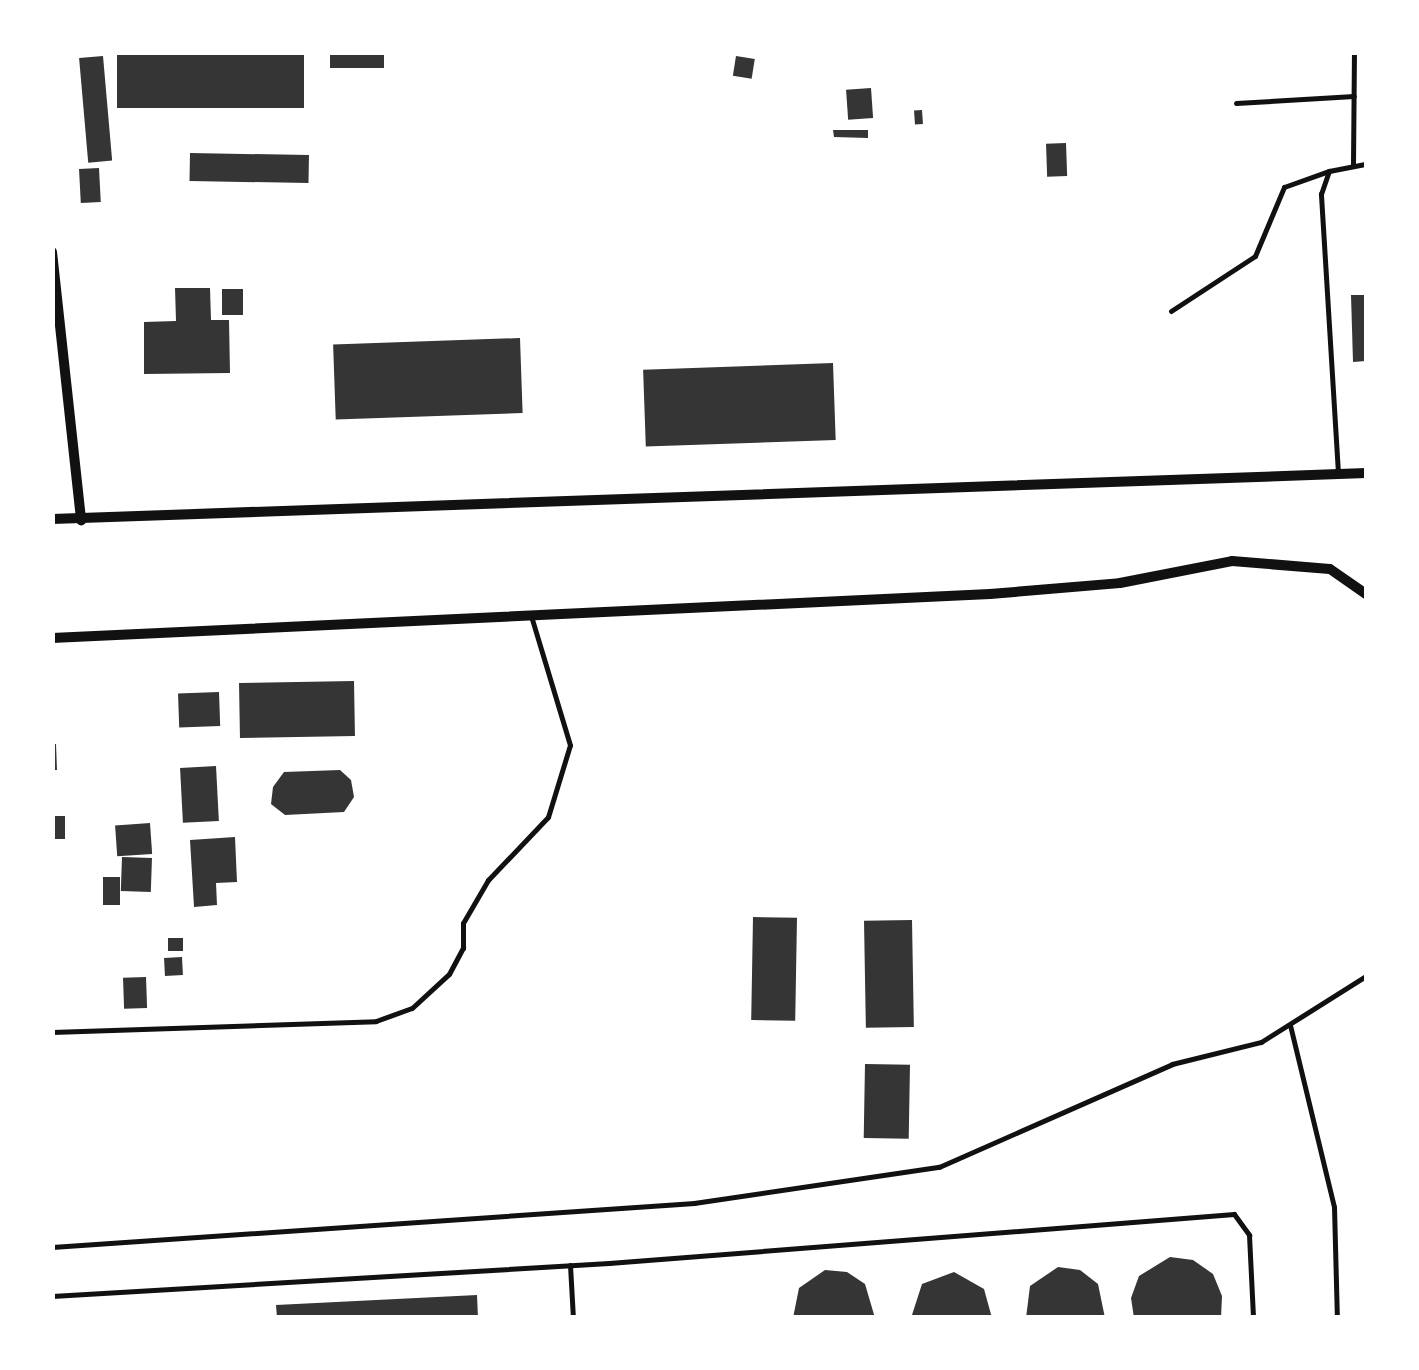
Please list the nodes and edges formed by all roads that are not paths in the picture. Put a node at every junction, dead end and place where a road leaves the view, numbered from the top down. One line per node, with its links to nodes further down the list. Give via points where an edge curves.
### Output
1 (1354, 52): 2 (lane)
2 (1354, 96): 3 (lane); 4 (lane)
3 (1236, 103)
4 (1353, 164): 5 (lane); 6 (lane)
5 (1366, 164)
6 (1329, 171): 8 (lane, via 1284,187 1255,256); 10 (lane, via 1321,194)
7 (52, 252): 12 (street)
8 (1171, 311)
9 (1366, 473): 10 (street)
10 (1338, 474): 12 (street)
11 (52, 519): 12 (street)
12 (82, 520)
13 (1366, 594): 14 (street, via 1330,569 1232,561 1098,586)
14 (532, 619): 15 (street); 18 (lane, via 570,745 548,817 488,880 463,923 464,948 449,974 412,1008 376,1021)
15 (52, 638)
16 (1366, 976): 17 (lane)
17 (1290, 1025): 19 (lane, via 1260,1042 1172,1064 939,1168 694,1203); 24 (lane, via 1334,1207)
18 (52, 1032)
19 (52, 1247)
20 (570, 1265): 21 (lane); 22 (lane); 23 (lane, via 1234,1214 1249,1236)
21 (52, 1296)
22 (573, 1318)
23 (1253, 1318)
24 (1337, 1318)

